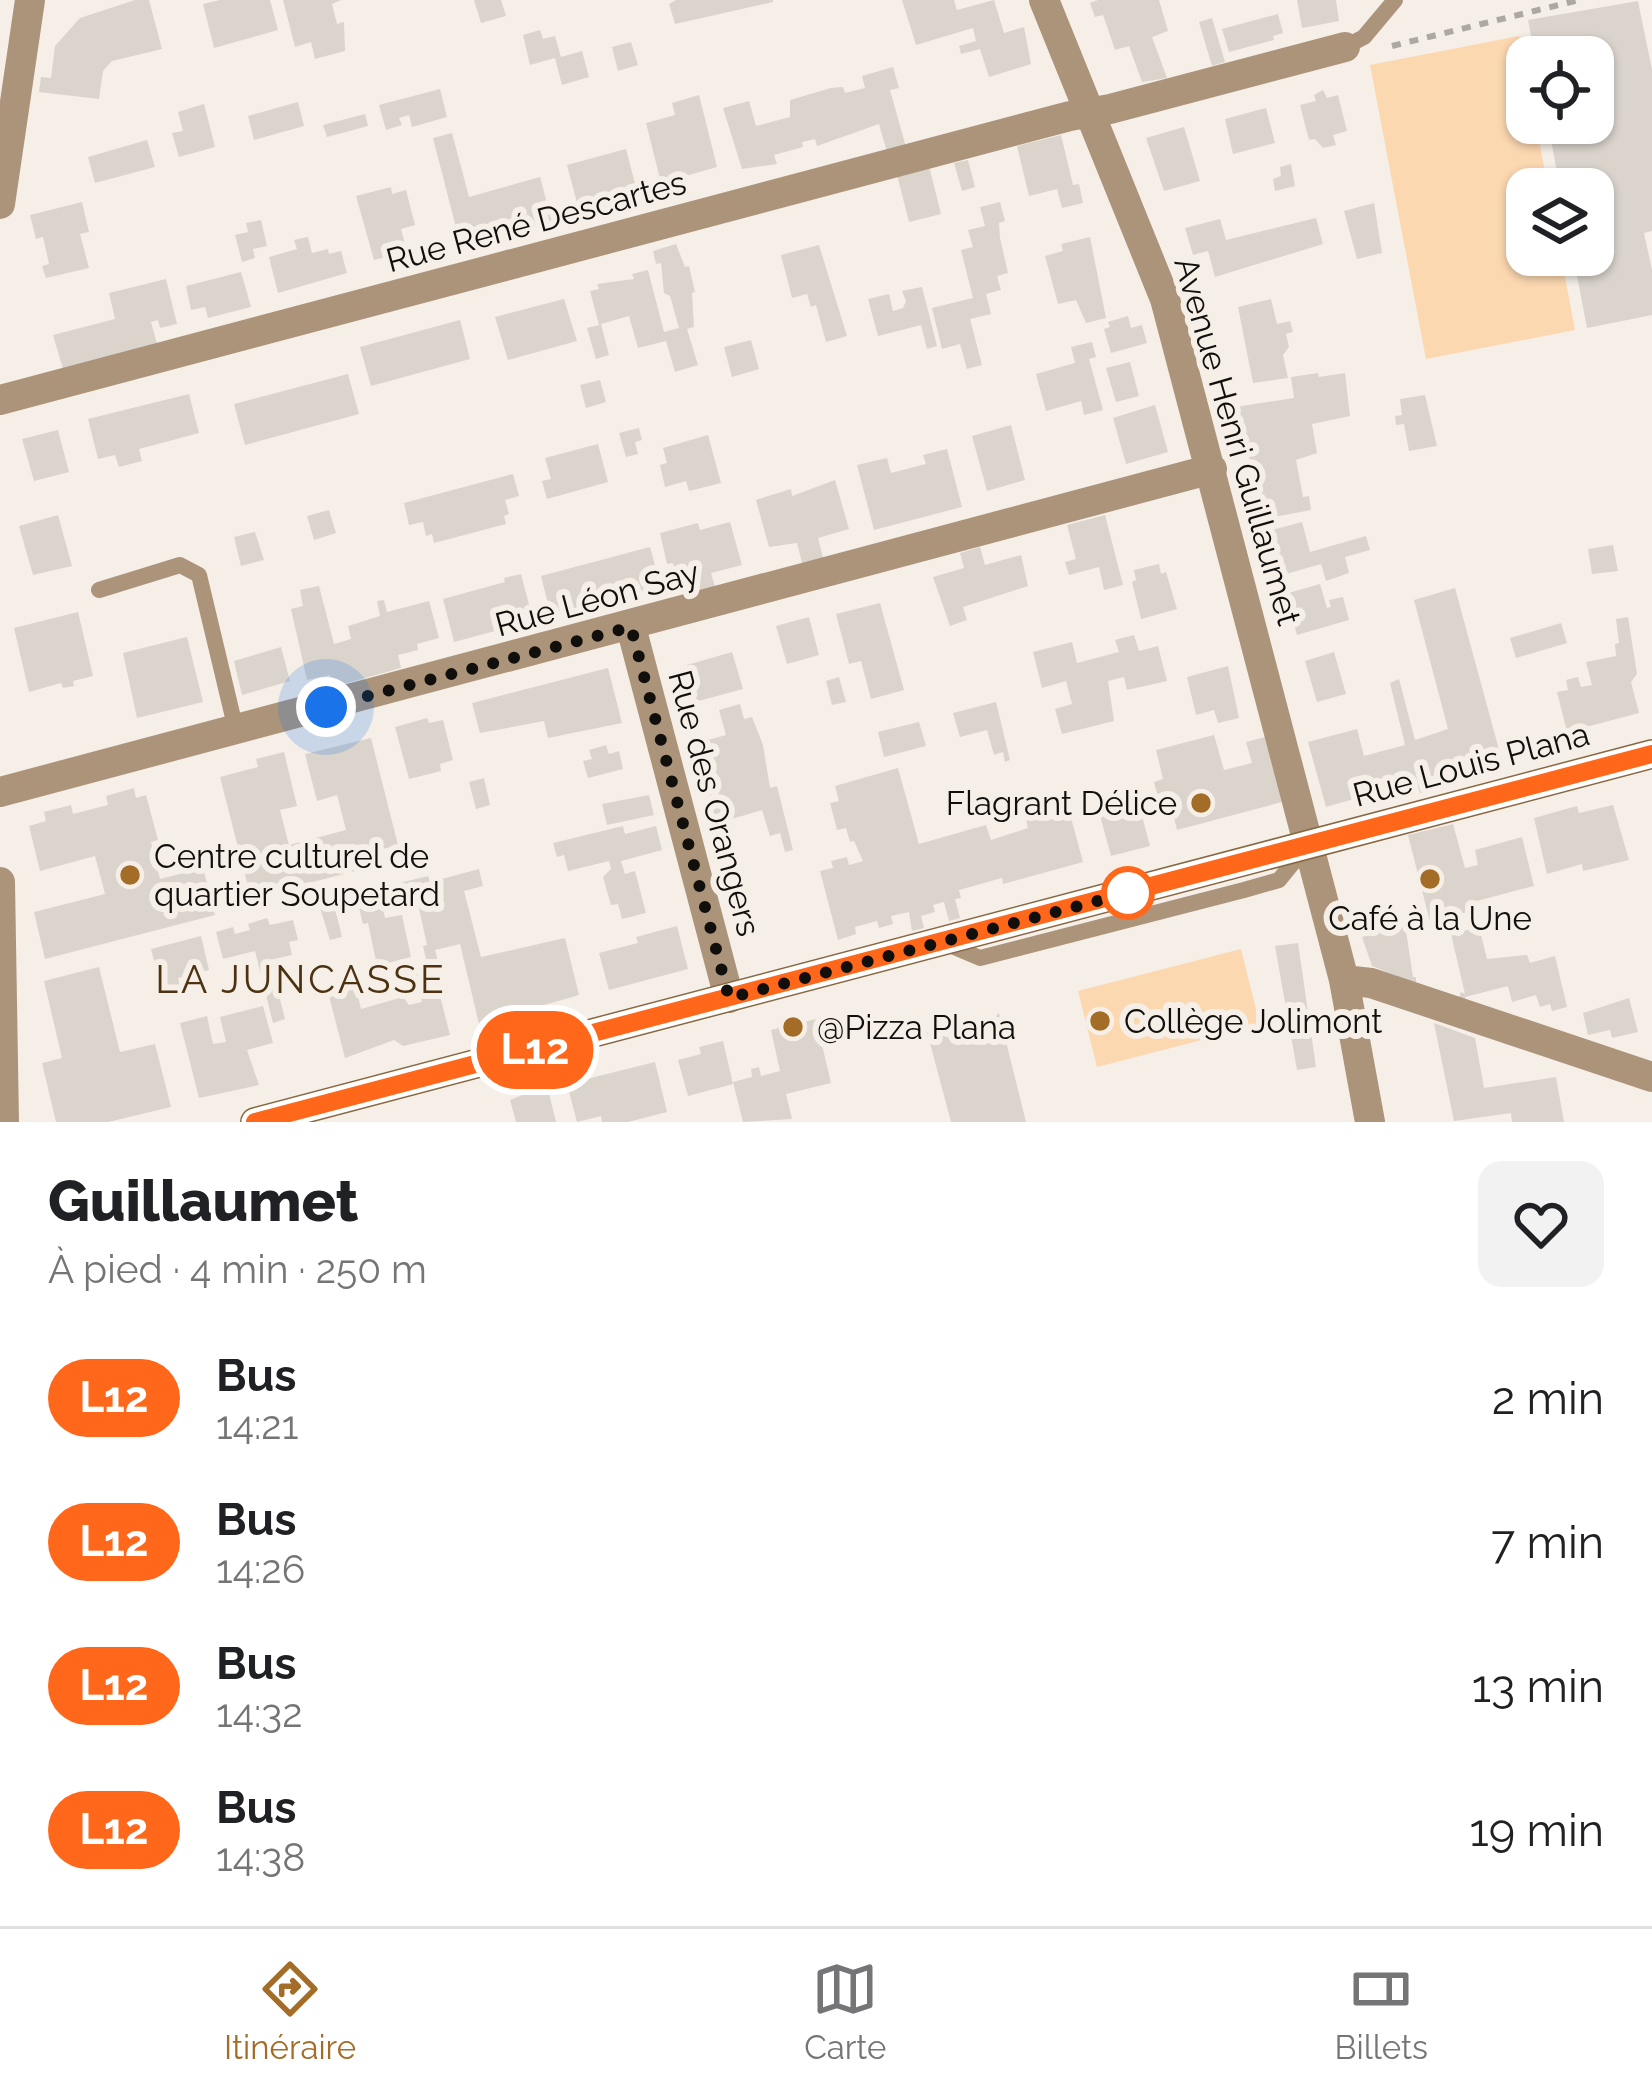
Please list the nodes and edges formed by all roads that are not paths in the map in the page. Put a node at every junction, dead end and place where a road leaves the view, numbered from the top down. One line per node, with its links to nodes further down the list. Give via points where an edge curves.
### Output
1 (31, 0): 4 (street); 7 (street)
2 (1044, 0): 6 (street, Avenue Henri Guillaumet)
3 (1395, 0): 5 (lane)
4 (0, 14)
5 (1345, 47): 6 (street, Rue René Descartes)
6 (1091, 113): 8 (street, Rue René Descartes); 9 (street, Avenue Henri Guillaumet, via 1158,279)
7 (0, 204)
8 (0, 400)
9 (1212, 470): 11 (street, Rue Léon Say); 15 (street, Avenue Henri Guillaumet)
10 (99, 590): 12 (lane, via 180,565 199,575)
11 (631, 627): 12 (street, Rue Léon Say); 18 (street, Rue des Orangers)
12 (236, 730): 14 (street, Rue Léon Say)
13 (1652, 754): 15 (street, Rue Louis Plana)
14 (0, 792)
15 (1309, 843): 17 (street, Avenue Henri Guillaumet); 18 (street, Rue Louis Plana)
16 (0, 882): 20 (street)
17 (1344, 980): 19 (street); 22 (street, Avenue Henri Guillaumet)
18 (729, 998): 21 (street, Rue Louis Plana)
19 (1652, 1077)
20 (4, 1122)
21 (255, 1122)
22 (1370, 1122)

